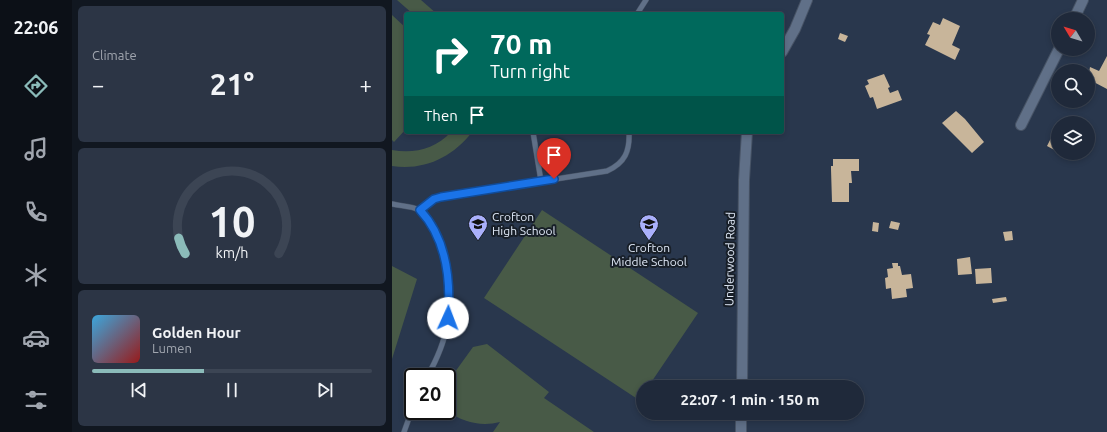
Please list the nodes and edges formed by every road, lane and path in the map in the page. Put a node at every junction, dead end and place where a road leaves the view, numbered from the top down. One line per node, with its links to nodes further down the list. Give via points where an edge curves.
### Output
1 (646, 0): 5 (lane)
2 (807, 0): 4 (street)
3 (1083, 0): 6 (street)
4 (802, 5): 7 (street, via 795,29)
5 (638, 12)
6 (1077, 12)
7 (784, 48)
8 (1056, 56): 9 (street)
9 (1021, 125)
10 (533, 134): 13 (lane)
11 (629, 134): 13 (lane, via 628,153 615,168)
12 (747, 134): 17 (street, Underwood Road)
13 (541, 181): 15 (lane, via 441,197)
14 (392, 204): 15 (lane)
15 (420, 210): 16 (lane, via 436,231 448,282 447,326)
16 (432, 368)
17 (742, 380)
18 (408, 420): 20 (lane)
19 (741, 420): 21 (street)
20 (404, 432)
21 (741, 432)

